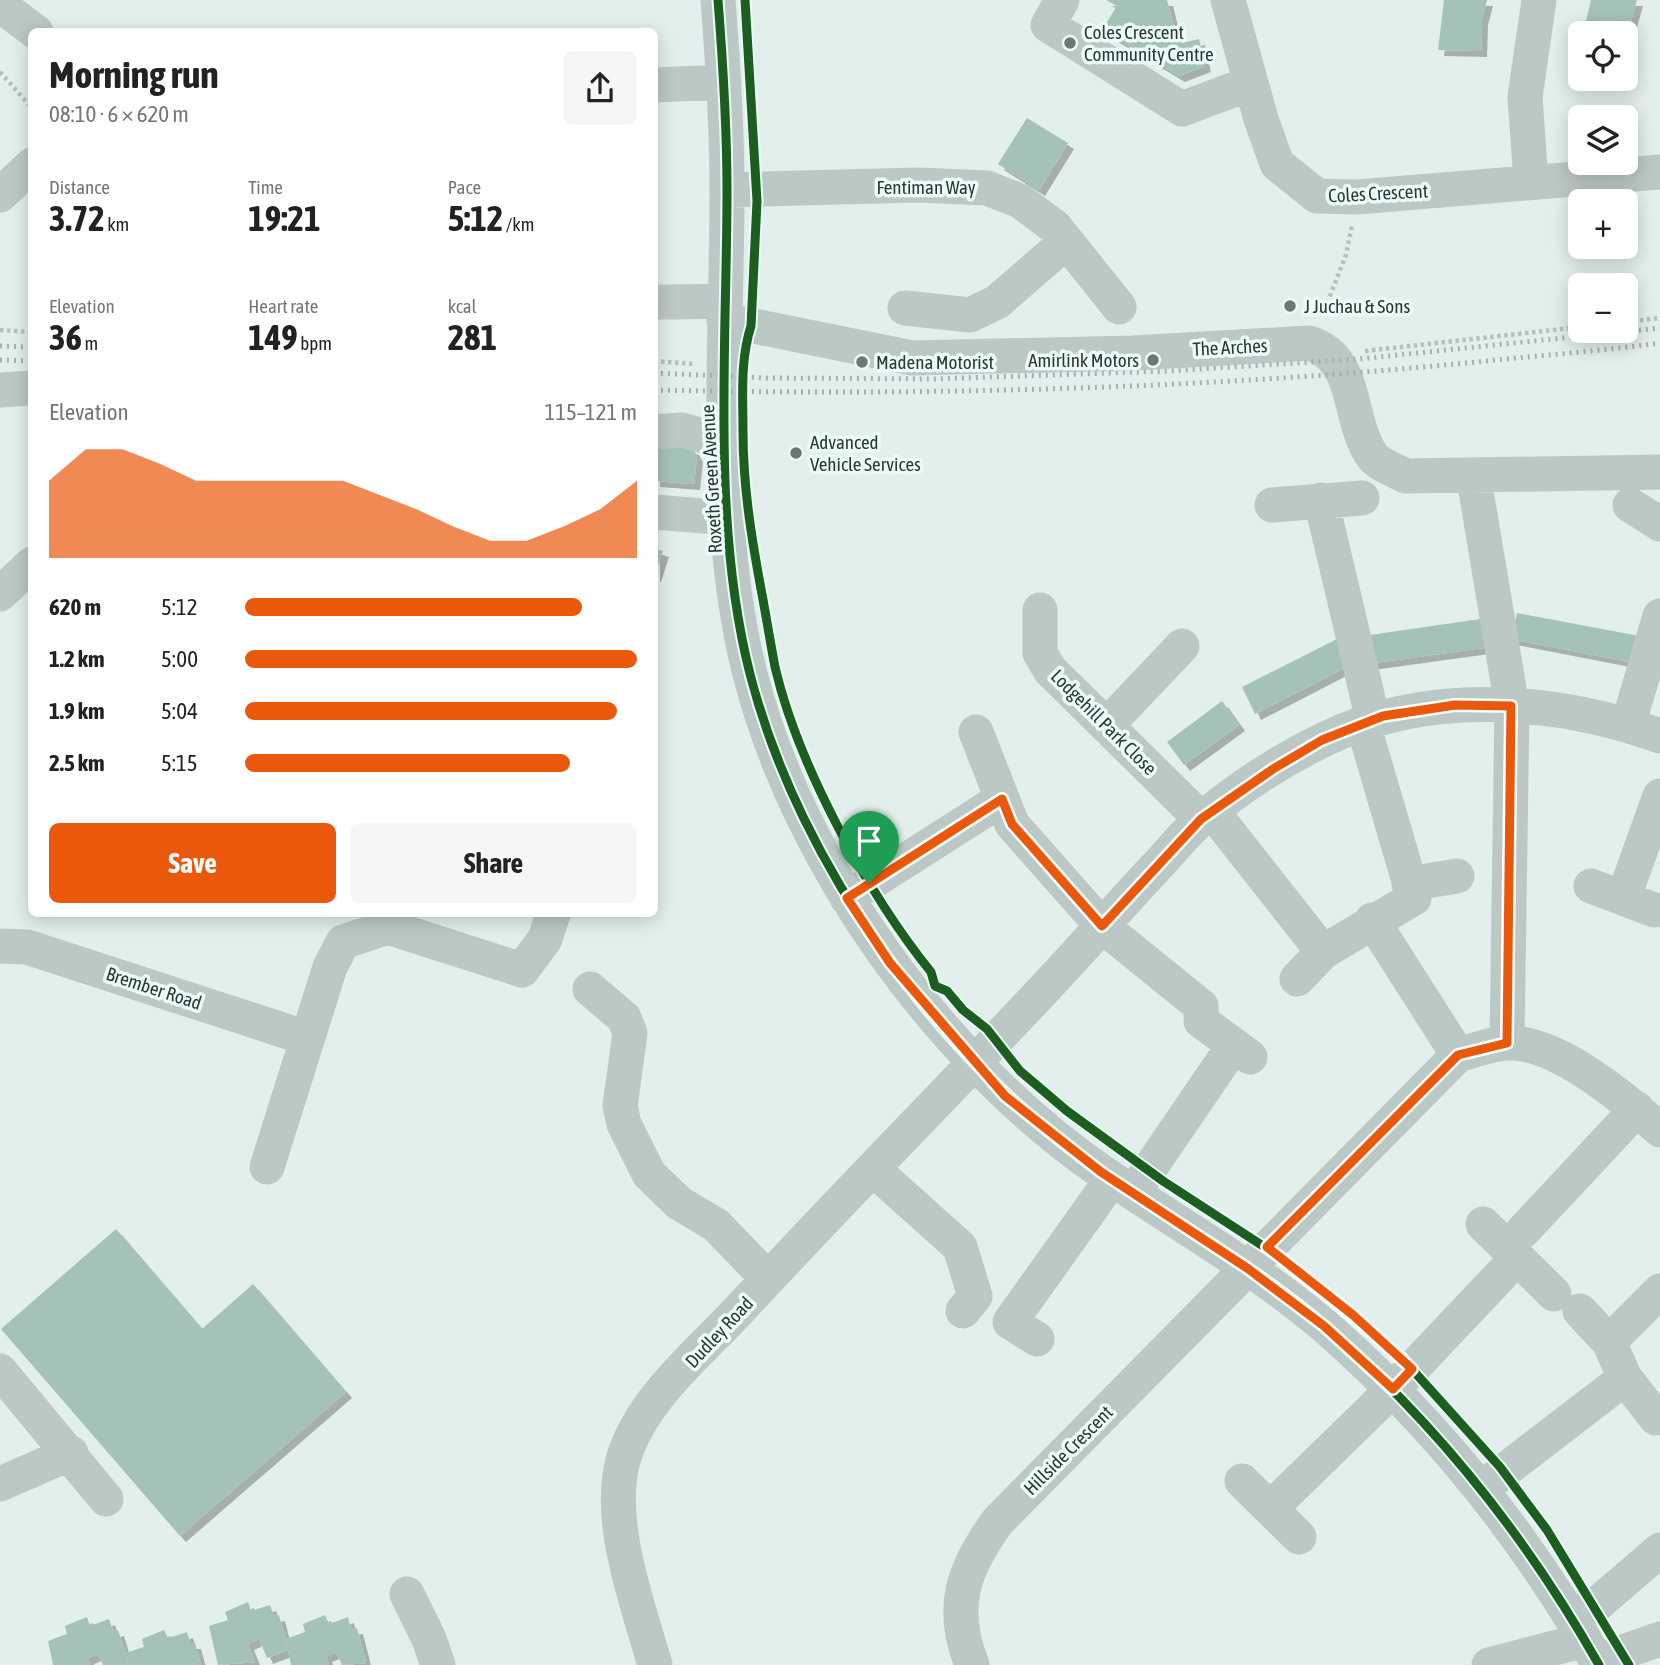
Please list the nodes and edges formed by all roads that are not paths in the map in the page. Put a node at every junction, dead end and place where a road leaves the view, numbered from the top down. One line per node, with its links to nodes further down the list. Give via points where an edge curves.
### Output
1 (719, 0): 7 (street, Roxeth Green Avenue)
2 (1062, 0): 8 (street, via 1048,25 1182,109)
3 (1228, 0): 8 (street, Coles Crescent)
4 (1539, 0): 12 (street, via 1525,97)
5 (4, 4): 6 (street)
6 (31, 28)
7 (724, 82): 9 (street); 13 (street, Roxeth Green Avenue)
8 (1251, 83): 12 (street, Coles Crescent, via 1277,164 1317,196 1357,197)
9 (658, 85)
10 (28, 169): 14 (street)
11 (1660, 172): 12 (street, Coles Crescent)
12 (1531, 181)
13 (727, 190): 15 (street, Fentiman Way, via 987,188 1020,201); 19 (street, Roxeth Green Avenue)
14 (0, 195)
15 (1066, 242): 17 (street, Fentiman Way); 18 (street, via 997,302 970,315)
16 (676, 302): 19 (street, The Arches)
17 (1119, 306)
18 (905, 308)
19 (724, 310): 23 (street, Roxeth Green Avenue); 24 (street, The Arches, via 912,358 1320,349 1351,386 1356,424 1374,459 1406,476)
20 (28, 388): 21 (street)
21 (0, 390)
22 (658, 432): 23 (street, via 682,430)
23 (725, 442): 33 (street, Roxeth Green Avenue)
24 (1660, 472)
25 (1575, 485): 26 (street)
26 (1476, 491): 27 (street); 40 (street)
27 (1419, 495)
28 (1362, 498): 29 (street)
29 (1321, 500): 30 (street); 41 (street)
30 (1272, 505)
31 (1630, 505): 34 (street)
32 (658, 512): 33 (street)
33 (729, 518): 51 (street, Roxeth Green Avenue, via 750,673 783,770)
34 (1660, 524)
35 (28, 568): 36 (street)
36 (0, 594)
37 (1040, 610): 42 (street, Lodgehill Park Close, via 1040,653 1050,670)
38 (1660, 616): 43 (street)
39 (1182, 646): 42 (street)
40 (1511, 706): 41 (street, Dudley Road, via 1455,705); 43 (street, Dudley Road); 60 (street)
41 (1368, 722): 47 (street, Dudley Road, via 1303,752); 49 (street)
42 (1108, 724): 47 (street, Lodgehill Park Close)
43 (1644, 731)
44 (976, 732): 46 (street)
45 (1660, 796): 50 (street, via 1639,903)
46 (1002, 799): 51 (street); 54 (street, via 1012,824)
47 (1207, 815): 54 (street, Dudley Road); 56 (street, Lodgehill Park Close)
48 (1457, 876): 49 (street)
49 (1409, 884): 53 (street, via 1413,898)
50 (1591, 886)
51 (847, 898): 62 (street, Roxeth Green Avenue, via 890,963)
52 (552, 917): 59 (street, via 545,939 522,970 388,928 342,942)
53 (1372, 920): 56 (street); 61 (street)
54 (1102, 926): 62 (street, Dudley Road); 66 (street, via 1201,1006 1201,1021 1242,1051)
55 (0, 946): 59 (street, Brember Road, via 27,947)
56 (1323, 952): 57 (street)
57 (1297, 979)
58 (590, 989): 70 (street, via 624,1018 630,1033 620,1106 649,1174 679,1203 716,1225)
59 (307, 1038): 64 (street)
60 (1507, 1043): 61 (street); 63 (street, via 1541,1050 1573,1065)
61 (1458, 1055): 69 (street, Hillside Crescent)
62 (975, 1063): 65 (street, Dudley Road); 66 (street, Roxeth Green Avenue, via 1005,1096)
63 (1648, 1119): 68 (street)
64 (267, 1167)
65 (873, 1169): 70 (street, Dudley Road); 72 (street, via 960,1247 975,1296)
66 (1123, 1186): 69 (street, Roxeth Green Avenue); 73 (street, via 1010,1322)
67 (1483, 1224): 68 (street)
68 (1520, 1245): 74 (street, via 1567,1303); 77 (street)
69 (1247, 1268): 77 (street, Roxeth Green Avenue, via 1324,1326); 93 (street, Hillside Crescent, via 998,1521 973,1556 959,1612)
70 (768, 1279): 92 (street, Dudley Road, via 654,1402 636,1427 623,1460 618,1496 621,1530)
71 (1660, 1291): 74 (street)
72 (963, 1311)
73 (1037, 1339)
74 (1609, 1342): 76 (street)
75 (0, 1371): 78 (street)
76 (1625, 1378): 79 (street); 83 (street)
77 (1393, 1389): 83 (street, Roxeth Green Avenue); 85 (street)
78 (13, 1406): 80 (street)
79 (1656, 1418)
80 (71, 1453): 82 (street); 84 (street)
81 (1242, 1481): 85 (street)
82 (0, 1484)
83 (1482, 1488): 90 (street, Roxeth Green Avenue)
84 (106, 1499)
85 (1271, 1508): 86 (street)
86 (1299, 1537)
87 (1660, 1550): 90 (street, via 1595,1606)
88 (407, 1594): 91 (street)
89 (1660, 1639): 90 (street)
90 (1588, 1646): 94 (street)
91 (438, 1665)
92 (655, 1665)
93 (972, 1665)
94 (1489, 1665)

